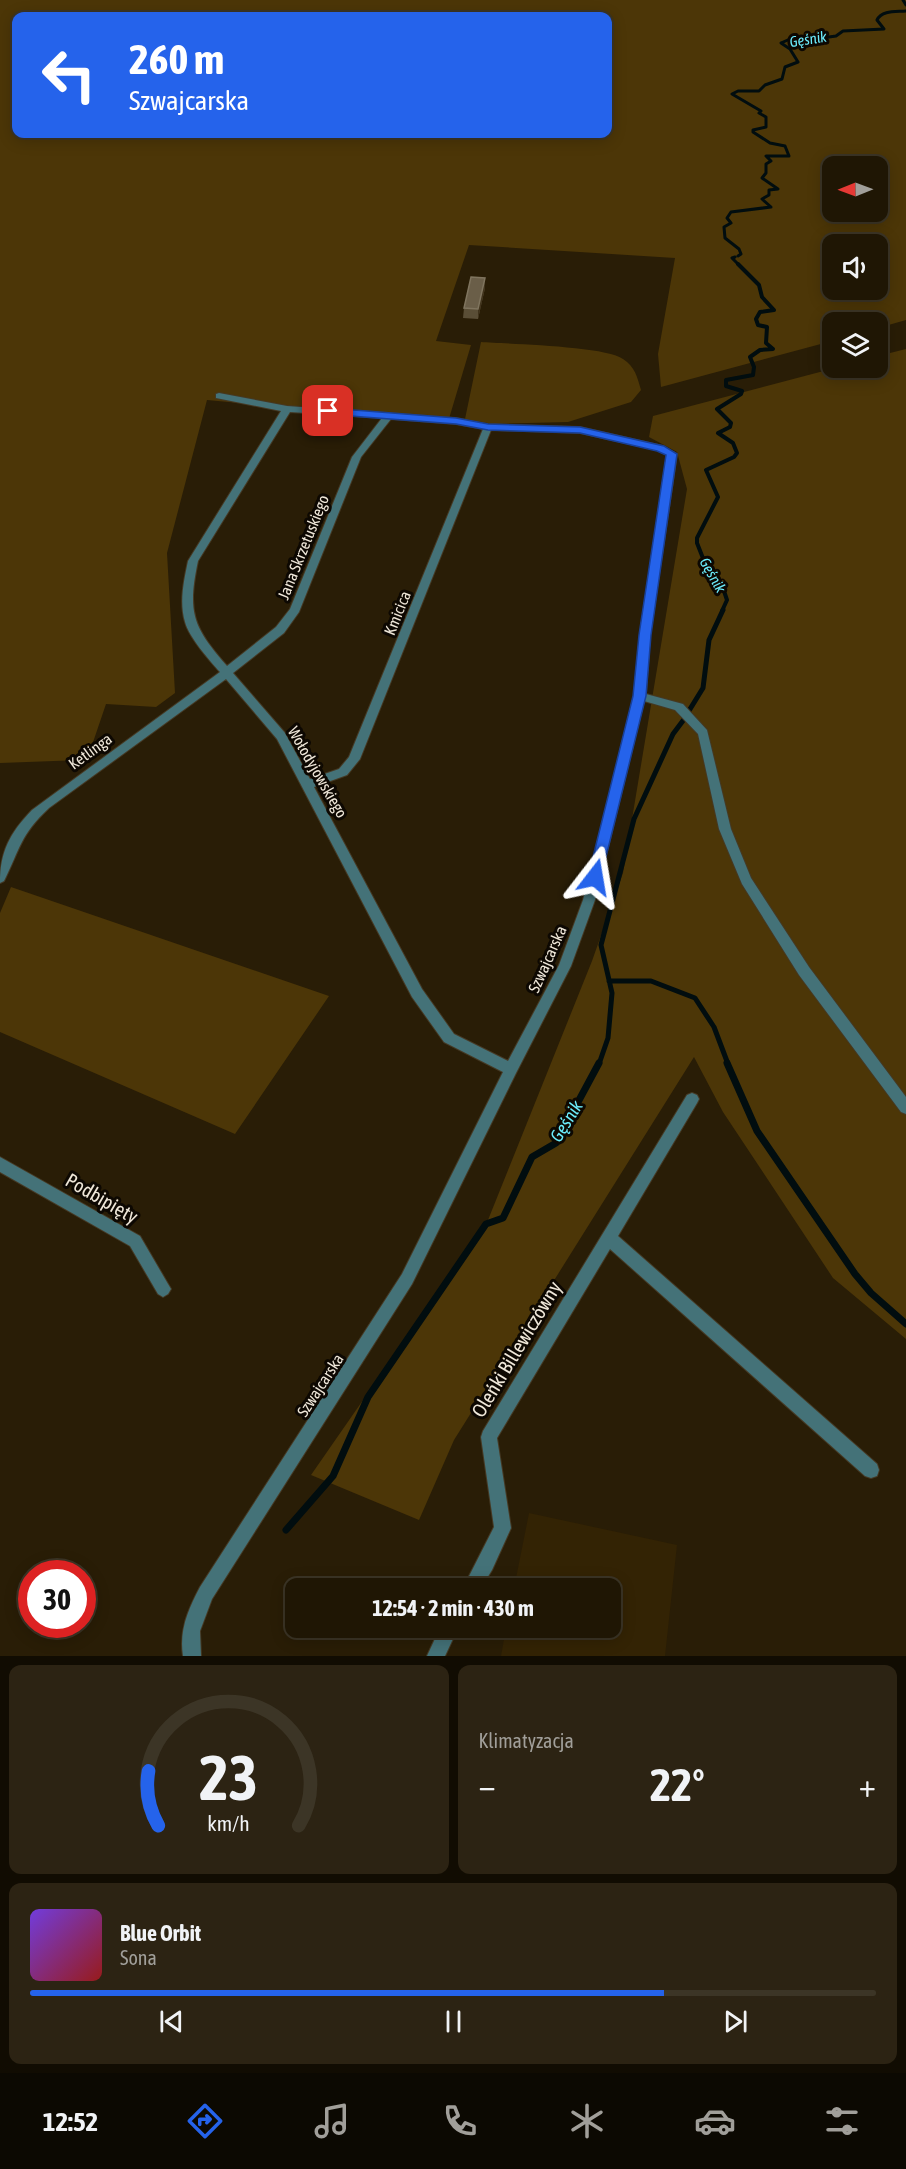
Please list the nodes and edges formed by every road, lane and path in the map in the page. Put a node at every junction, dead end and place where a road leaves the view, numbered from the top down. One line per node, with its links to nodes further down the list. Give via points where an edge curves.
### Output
1 (219, 396): 2 (street, Szwajcarska)
2 (287, 409): 3 (street, Szwajcarska); 5 (street, Wołodyjowskiego, via 193,561 187,589 190,622)
3 (389, 415): 4 (street, Szwajcarska); 5 (street, Jana Skrzetuskiego, via 357,457 295,610 280,630)
4 (488, 427): 6 (street, Szwajcarska, via 580,430 672,454 645,635); 7 (street, Kmicica, via 354,759 343,772)
5 (226, 673): 7 (street, Wołodyjowskiego, via 281,736); 8 (street, Ketlinga, via 26,821)
6 (640, 696): 9 (street, Szwajcarska, via 580,927 566,966); 11 (street, via 679,706 703,733 725,830 746,880 804,971)
7 (308, 784): 9 (street, Wołodyjowskiego, via 435,1021 455,1042)
8 (0, 878)
9 (511, 1069): 18 (street, Szwajcarska, via 407,1279 206,1593 192,1621)
10 (692, 1099): 13 (street, Oleńki Billewiczówny)
11 (906, 1108)
12 (0, 1164): 14 (street, Podbipięty, via 135,1241)
13 (610, 1239): 15 (street); 16 (street, Oleńki Billewiczówny, via 489,1437 503,1528)
14 (163, 1289)
15 (871, 1470)
16 (477, 1578)
17 (444, 1638): 19 (street)
18 (192, 1656)
19 (436, 1656)

